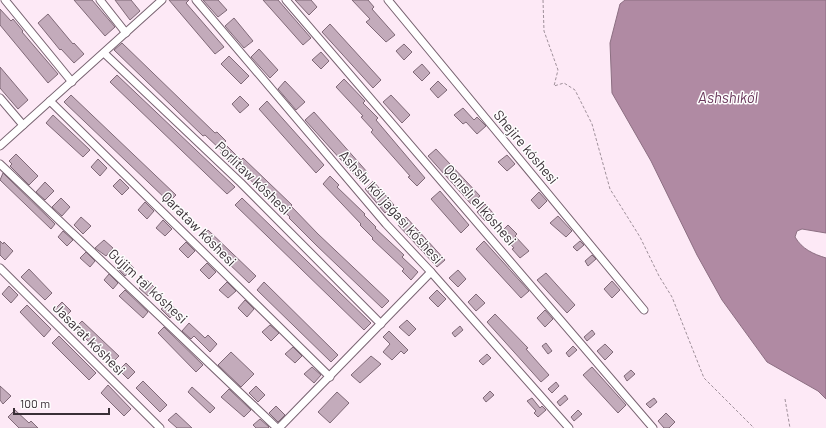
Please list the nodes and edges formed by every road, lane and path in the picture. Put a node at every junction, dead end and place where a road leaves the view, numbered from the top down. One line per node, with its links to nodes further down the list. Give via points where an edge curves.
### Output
1 (5, 0): 10 (street)
2 (100, 0): 8 (street)
3 (162, 0): 8 (street)
4 (196, 0): 17 (street, Ashshı kól jaǵası kóshesi, via 386,224)
5 (286, 0): 25 (street, Qonıslı el kóshesi)
6 (388, 0): 18 (street, Shejire kóshesi)
7 (543, 0): 26 (path, via 544,31 558,70 554,86 564,83 574,90 592,124 610,189 640,237 672,297 704,378)
8 (126, 33): 9 (street)
9 (104, 54): 10 (street); 19 (street, Porlıtaw kóshesi, via 241,184)
10 (72, 82): 12 (street)
11 (0, 98): 13 (street)
12 (50, 101): 13 (street); 20 (street, Qarataw kóshesi)
13 (23, 125): 14 (street)
14 (0, 146)
15 (0, 164): 23 (street, Gújim tal kóshesi)
16 (0, 268): 22 (street, Jasarat kóshesi)
17 (432, 272): 19 (street); 24 (street, Ashshı kól jaǵası kóshesi)
18 (644, 310)
19 (381, 324): 20 (street)
20 (330, 376): 23 (street)
21 (785, 399): 27 (path)
22 (160, 428)
23 (278, 428)
24 (569, 428)
25 (653, 428)
26 (754, 428)
27 (790, 428)

